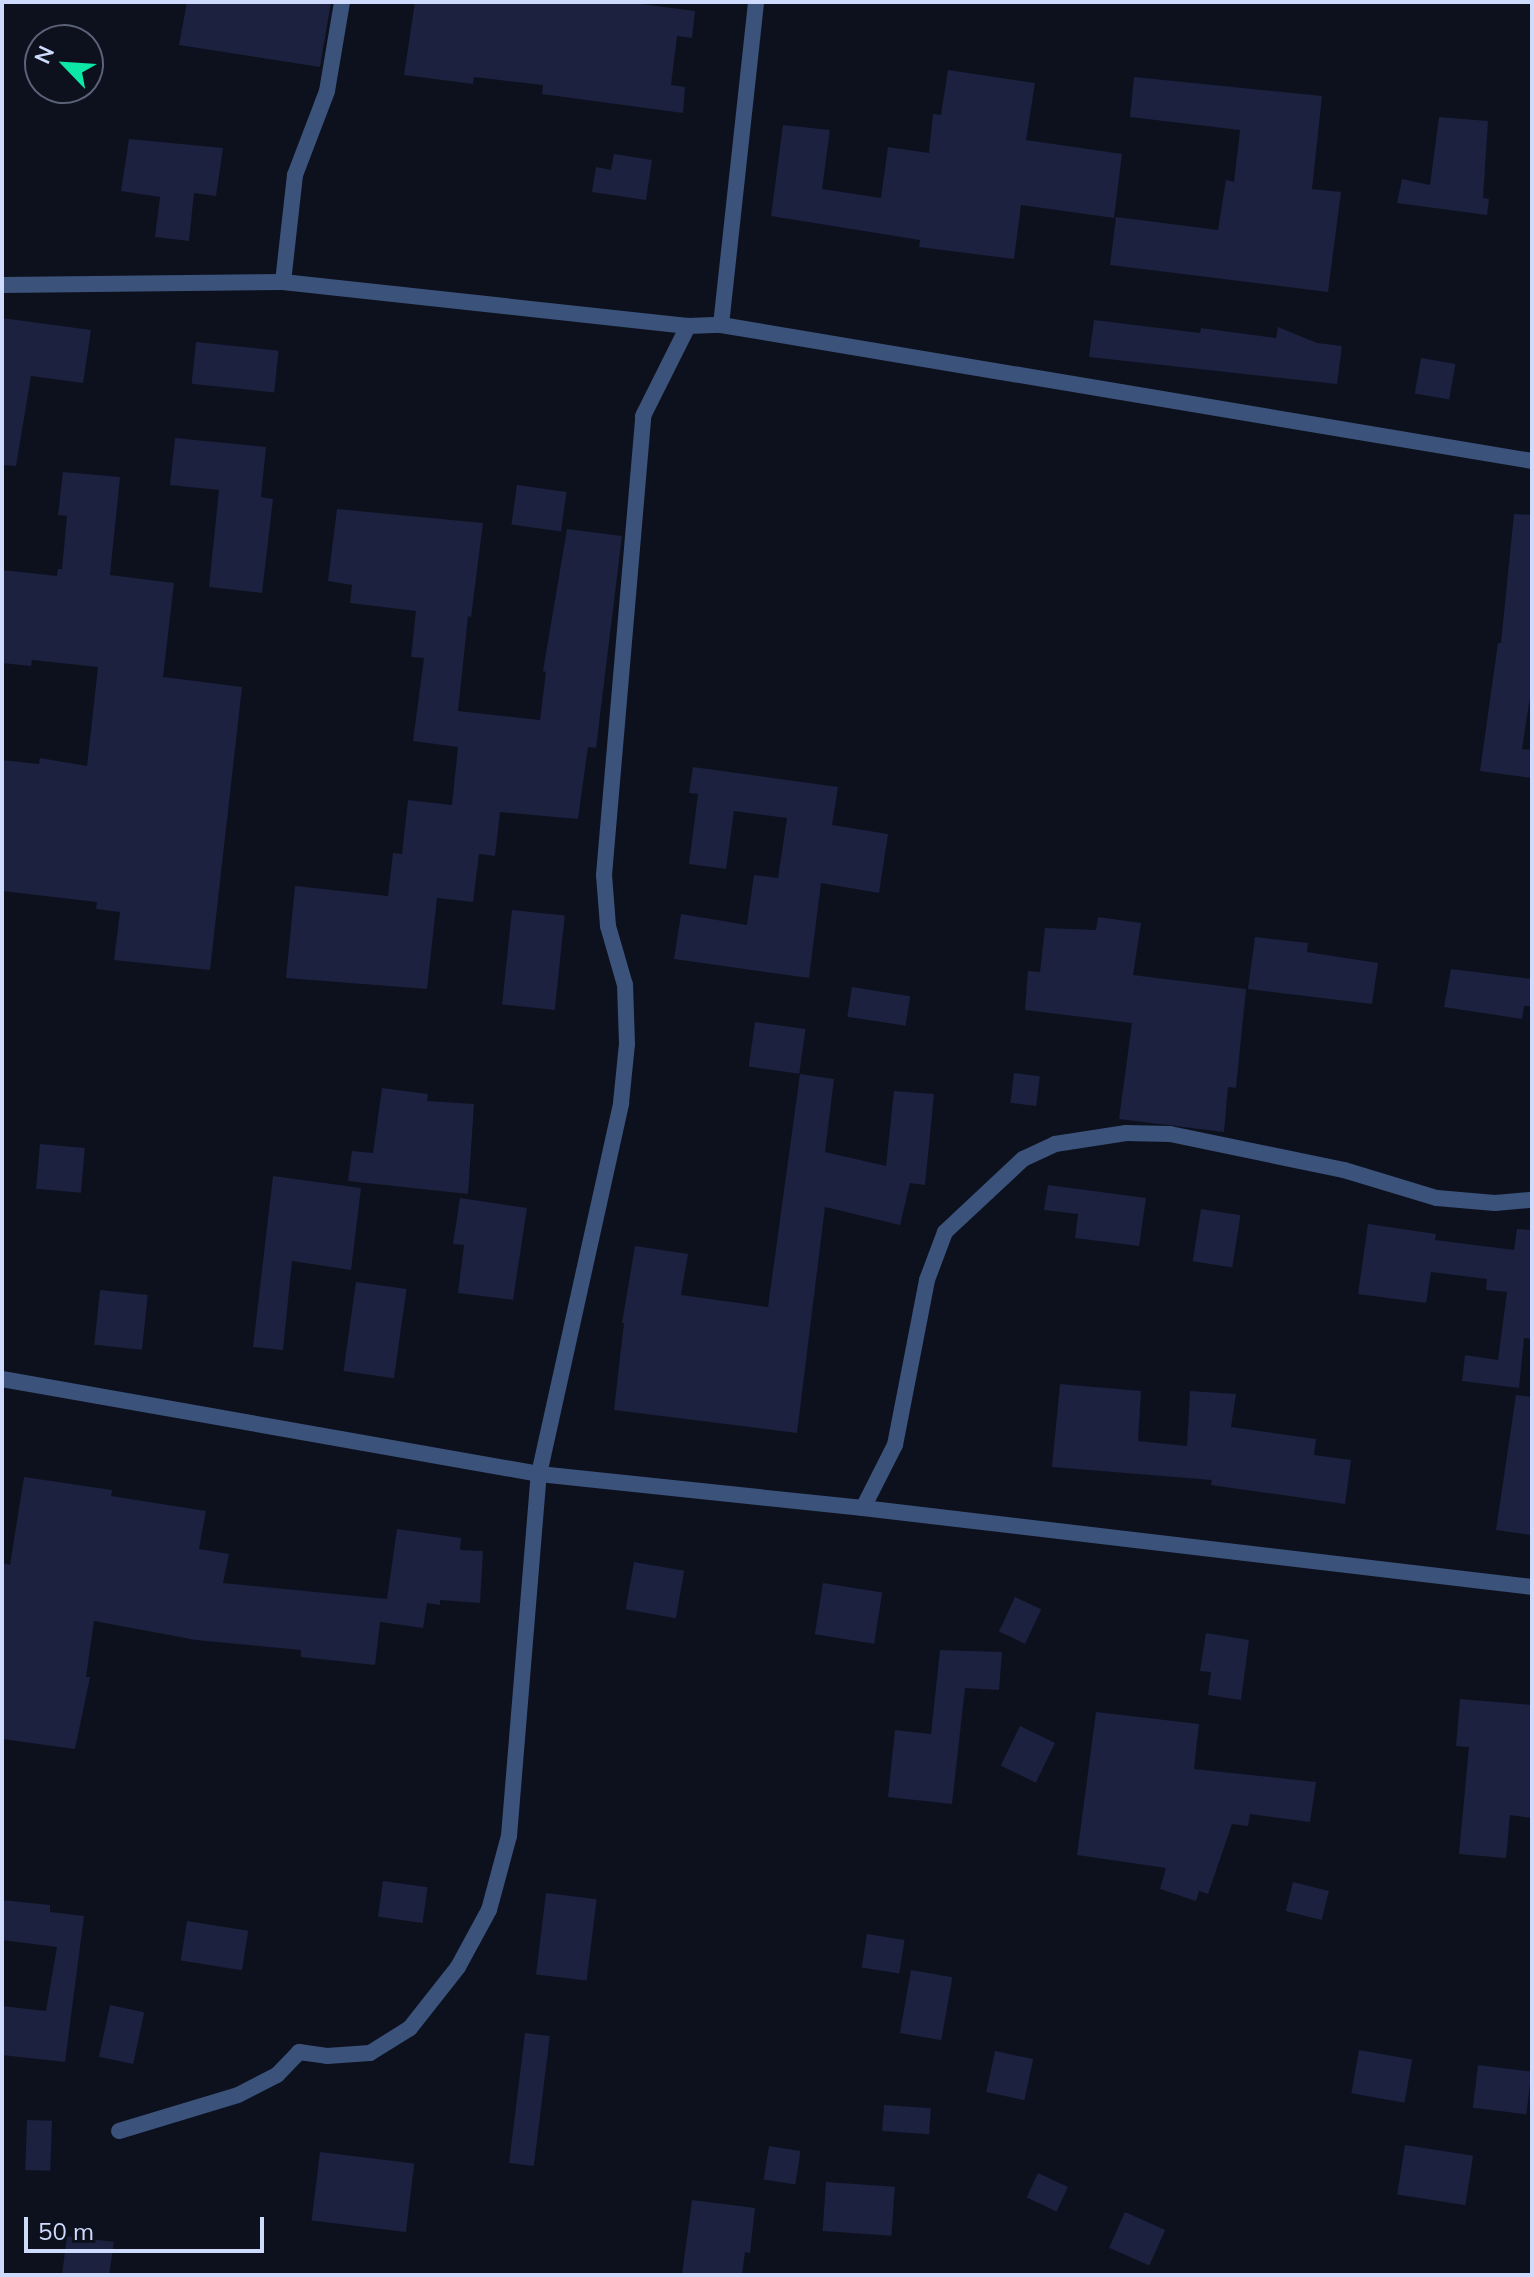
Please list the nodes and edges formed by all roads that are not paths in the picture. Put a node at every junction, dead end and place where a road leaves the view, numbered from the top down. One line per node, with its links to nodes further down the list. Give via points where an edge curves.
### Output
1 (342, 2): 3 (street, via 327,91 295,175)
2 (756, 2): 5 (street)
3 (283, 282): 4 (street); 6 (street)
4 (2, 285)
5 (721, 325): 6 (street); 7 (street)
6 (688, 326): 10 (street, via 643,416 604,875 608,926 625,985 621,1103)
7 (1532, 461)
8 (1532, 1200): 11 (street, via 1437,1198 1344,1170 1170,1134 1126,1133 1055,1144 1023,1159 945,1232 927,1280 895,1445)
9 (2, 1379): 10 (street)
10 (539, 1474): 11 (street); 13 (street, via 509,1836 489,1910 458,1967 410,2028 370,2053 299,2052 277,2075 238,2095)
11 (863, 1508): 12 (street)
12 (1532, 1587)
13 (119, 2131)

